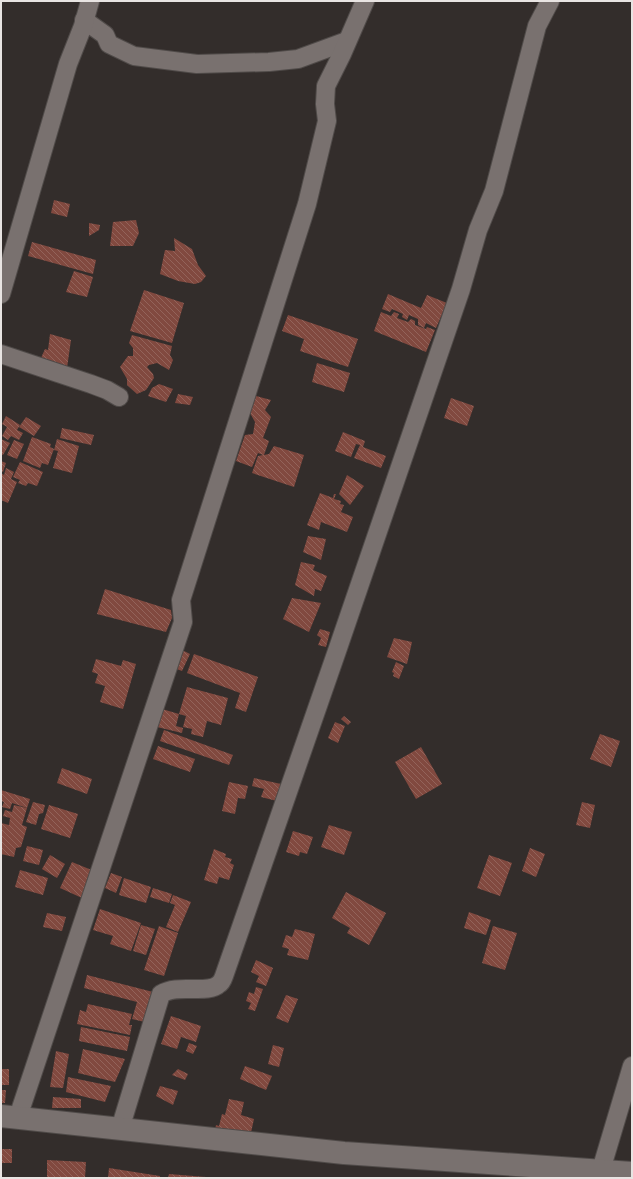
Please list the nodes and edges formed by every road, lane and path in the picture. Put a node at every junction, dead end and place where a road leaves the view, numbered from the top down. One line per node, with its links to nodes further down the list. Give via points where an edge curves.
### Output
1 (90, 1): 4 (street)
2 (365, 1): 5 (street)
3 (550, 1): 13 (street, via 537,26 494,191 478,230 458,296 224,976 219,985 211,988 174,989 161,994)
4 (84, 20): 6 (street, via 105,35); 7 (street)
5 (347, 41): 6 (street, via 298,58 269,62 197,64 134,56); 12 (street, via 326,86 327,121 307,204 180,600 183,622)
6 (108, 44): 7 (street, via 84,43)
7 (74, 50): 8 (street)
8 (1, 294)
9 (2, 356): 10 (street, via 91,384)
10 (119, 397)
11 (632, 1066): 14 (street)
12 (9, 1117): 13 (main road)
13 (120, 1129): 14 (main road, via 344,1153)
14 (601, 1170): 15 (main road)
15 (632, 1173)

